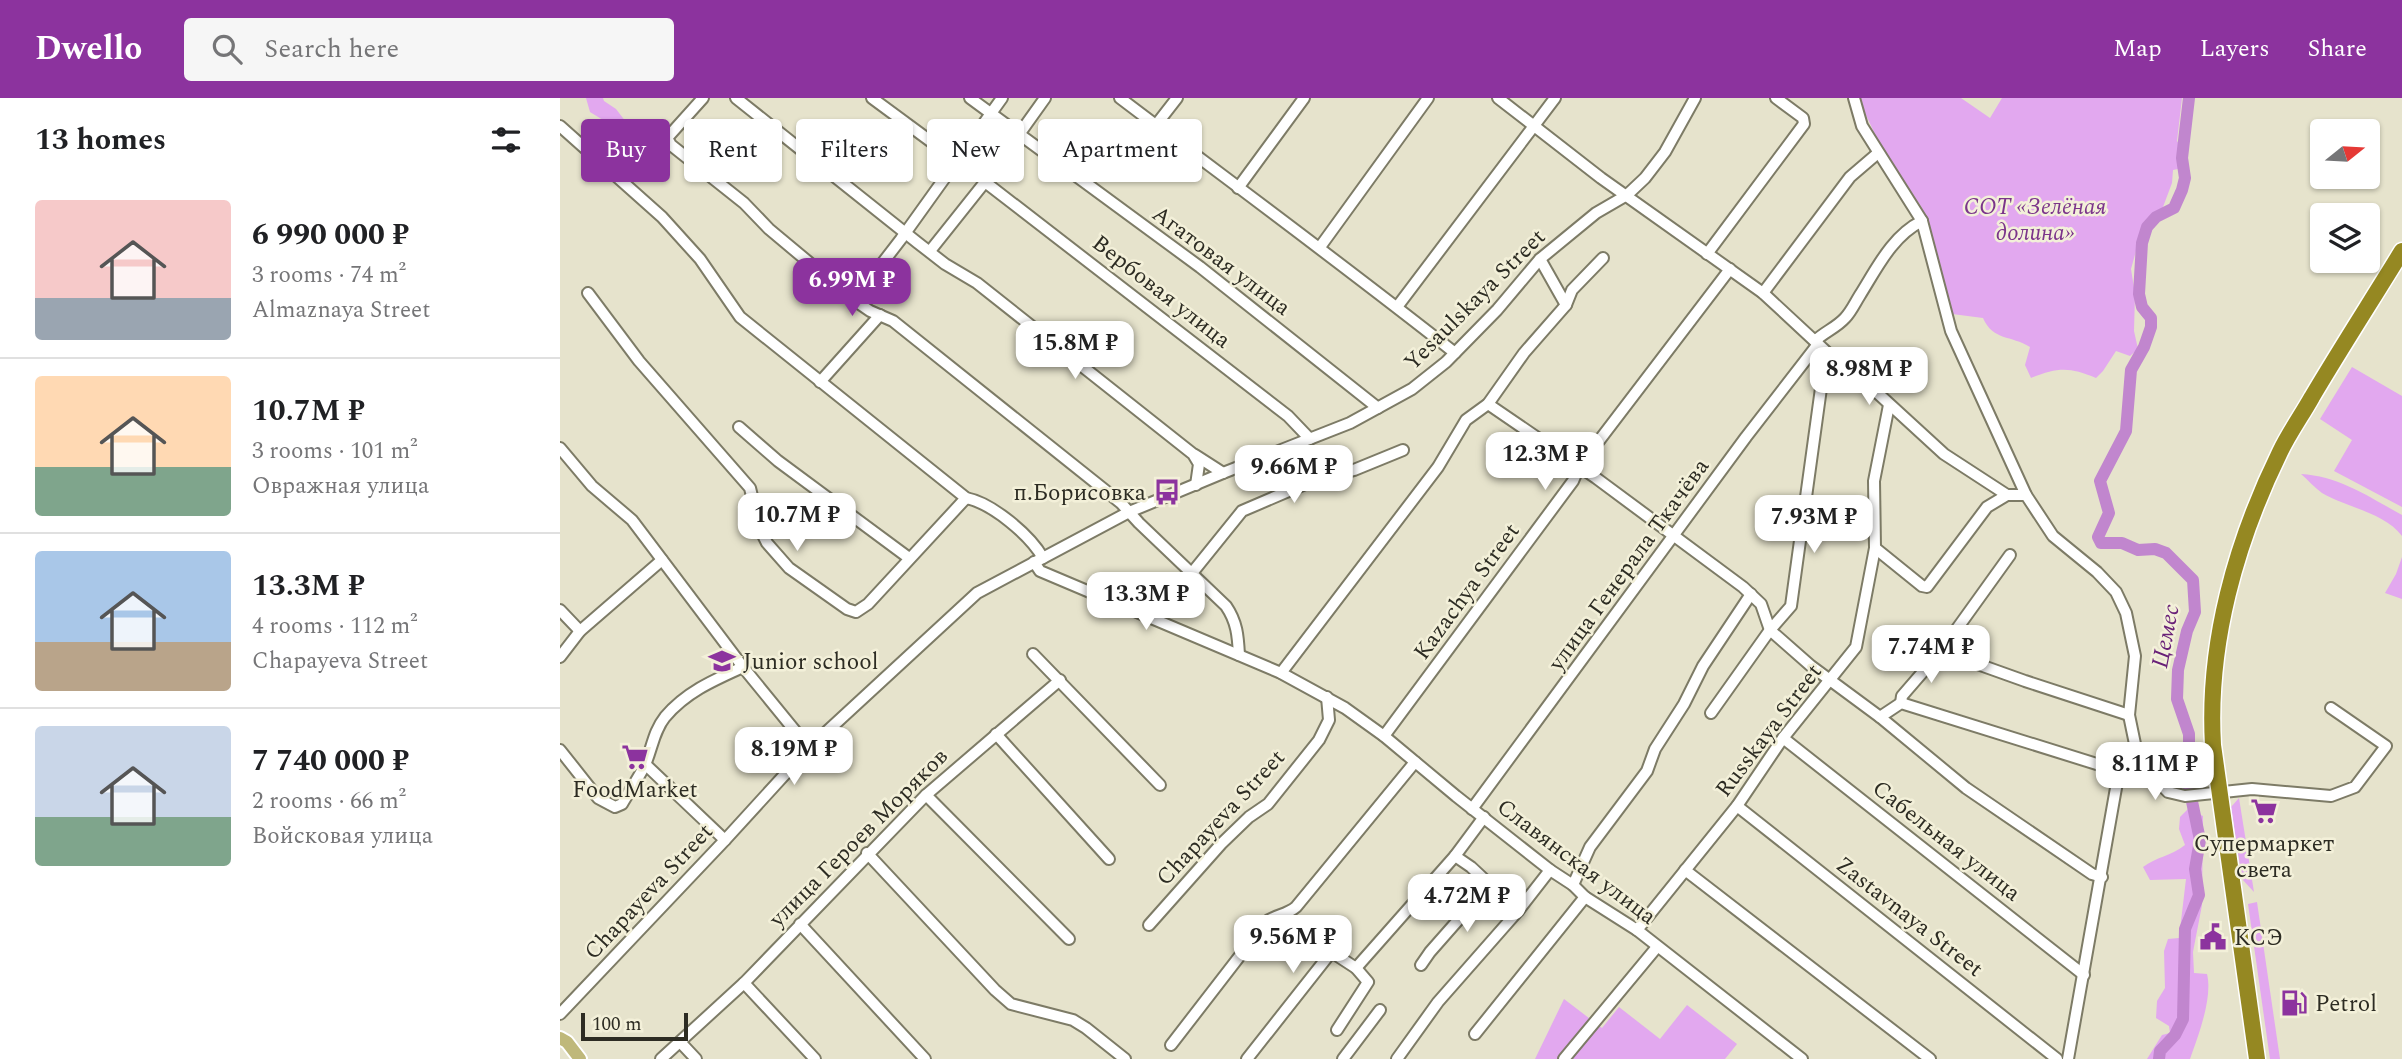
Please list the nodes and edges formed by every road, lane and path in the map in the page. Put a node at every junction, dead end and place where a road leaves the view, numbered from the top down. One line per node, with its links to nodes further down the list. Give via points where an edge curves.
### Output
1 (703, 98): 43 (street, via 667,138 671,145)
2 (736, 98): 33 (street)
3 (872, 98): 24 (street)
4 (970, 98): 16 (street, Агатовая улица)
5 (1002, 98): 16 (street)
6 (1045, 98): 23 (street)
7 (1120, 98): 19 (street)
8 (1177, 98): 20 (street)
9 (1304, 98): 30 (street)
10 (1428, 98): 34 (street)
11 (1498, 98): 22 (street)
12 (1555, 98): 22 (street)
13 (1695, 98): 31 (street, Yesaulskaya Street, via 1665,152)
14 (1776, 98): 37 (street, via 1803,118 1804,124)
15 (1854, 98): 26 (street, via 1862,126)
16 (990, 114): 17 (street); 18 (street, Агатовая улица)
17 (986, 119)
18 (997, 119)
19 (1148, 119)
20 (1161, 119)
21 (560, 126): 50 (street, via 662,217 706,267 740,317)
22 (1534, 126): 31 (street); 45 (street)
23 (1024, 127)
24 (927, 139)
25 (1024, 139): 53 (street, Агатовая улица, via 1200,267)
26 (1878, 153): 32 (street); 42 (street, via 1850,177)
27 (1202, 160): 30 (street)
28 (941, 182): 33 (street)
29 (985, 182): 35 (street); 55 (street, Вербовая улица, via 1288,416)
30 (1238, 188): 34 (street)
31 (1627, 195): 37 (street); 39 (street, Yesaulskaya Street, via 1596,213)
32 (1922, 221): 47 (street, улица Генерала Ткачёва, via 1894,242 1847,317 1823,332); 63 (street, via 1951,331)
33 (906, 232): 35 (street); 43 (street)
34 (1320, 247): 45 (street)
35 (930, 251): 58 (street)
36 (2402, 251): 102 (highway, via 2280,451 2242,542 2220,631 2213,684 2211,713)
37 (1707, 254): 40 (street)
38 (1603, 258): 44 (street, via 1572,290)
39 (1540, 259): 44 (street); 48 (street, Yesaulskaya Street)
40 (1730, 269): 42 (street); 59 (street, Kazachya Street)
41 (588, 293): 69 (street, via 639,361 750,488 766,543 789,568 856,612)
42 (1763, 293): 47 (street)
43 (854, 300): 46 (street)
44 (1566, 305): 51 (street)
45 (1397, 307): 48 (street)
46 (880, 315): 50 (street); 65 (street)
47 (1816, 343): 49 (street); 66 (street, улица Генерала Ткачёва)
48 (1455, 353): 53 (street, Yesaulskaya Street, via 1412,389)
49 (1833, 358): 52 (street); 75 (street, via 1822,382 1791,606)
50 (820, 382): 64 (street)
51 (1488, 404): 59 (street); 82 (street, via 1466,420 1438,467)
52 (1889, 405): 62 (street, via 1944,454); 67 (street, Russkaya Street, via 1874,481)
53 (1378, 408): 55 (street, Yesaulskaya Street)
54 (739, 428): 69 (street)
55 (1310, 439): 60 (street, Yesaulskaya Street)
56 (560, 448): 70 (street, via 592,486 632,520)
57 (1403, 450): 72 (street, via 1242,511)
58 (1193, 454): 60 (street); 61 (street, via 1199,464)
59 (1579, 467): 66 (street); 92 (street, Kazachya Street)
60 (1223, 473): 61 (street, Yesaulskaya Street)
61 (1196, 485): 65 (street, Yesaulskaya Street)
62 (2007, 495): 63 (street); 67 (street, via 1987,507 1927,587)
63 (2026, 495): 89 (street, via 2053,537 2116,592 2126,613 2135,656)
64 (966, 498): 69 (street); 71 (street, via 980,501 1027,537 1036,545)
65 (1129, 512): 71 (street, Chapayeva Street); 72 (street)
66 (1672, 536): 73 (street); 104 (street, улица Генерала Ткачёва)
67 (1875, 548): 84 (street, Russkaya Street, via 1856,647)
68 (2010, 555): 77 (street)
69 (909, 558)
70 (662, 559): 76 (street); 81 (street)
71 (1039, 560): 79 (street, via 1040,570); 94 (street, Chapayeva Street, via 977,593)
72 (1192, 573): 79 (street, via 1233,617)
73 (1751, 594): 75 (street, via 1761,604); 114 (street, via 1703,666 1647,771 1590,847)
74 (560, 610): 76 (street)
75 (1770, 630): 84 (street); 88 (street)
76 (580, 631): 80 (street)
77 (1941, 651): 86 (street); 89 (street)
78 (1033, 654): 83 (street)
79 (1239, 655): 82 (street)
80 (560, 657)
81 (743, 667): 94 (street); 97 (street, via 681,701 652,738)
82 (1281, 673): 85 (street, Славянская улица)
83 (1060, 680): 91 (street, улица Героев Моряков); 100 (street)
84 (1831, 680): 90 (street); 93 (street, Russkaya Street)
85 (1327, 697): 92 (street, Славянская улица); 118 (street, Chapayeva Street, via 1329,720 1319,740 1268,804 1221,844)
86 (1900, 703): 90 (street); 99 (street)
87 (2331, 708): 102 (street, via 2386,746 2355,787 2331,796 2252,789)
88 (1711, 713)
89 (2129, 715): 98 (street)
90 (1880, 717): 112 (street, via 1966,788)
91 (996, 734): 101 (street, улица Героев Моряков); 109 (street)
92 (1384, 736): 96 (street, Славянская улица)
93 (1783, 738): 103 (street, Russkaya Street); 124 (street, Сабельная улица)
94 (809, 748): 106 (street, Chapayeva Street)
95 (560, 750): 97 (street, via 598,798 615,807 622,804)
96 (1415, 762): 104 (street, Славянская улица); 133 (street, via 1296,907 1266,922)
97 (645, 764): 106 (street)
98 (2147, 770): 99 (street); 102 (street, via 2168,792)
99 (2119, 771): 112 (street)
100 (1160, 785)
101 (926, 794): 107 (street, улица Героев Моряков); 120 (street)
102 (2219, 794): 148 (highway)
103 (1737, 806): 111 (street, Russkaya Street); 146 (street, Zastavnaya Street)
104 (1472, 809): 105 (street, Славянская улица)
105 (1484, 817): 108 (street); 110 (street, Славянская улица)
106 (725, 840): 127 (street, Chapayeva Street)
107 (867, 853): 117 (street, улица Героев Моряков); 139 (street, via 1011,1004 1073,1020)
108 (1455, 856): 113 (street); 123 (street)
109 (1109, 859)
110 (1550, 870): 114 (street, Славянская улица); 116 (street)
111 (1685, 870): 119 (street, Russkaya Street); 145 (street)
112 (2102, 877): 124 (street)
113 (1489, 885): 116 (street); 122 (street)
114 (1573, 885): 115 (street, Славянская улица)
115 (1585, 897): 119 (street, Славянская улица); 130 (street)
116 (1518, 911): 142 (street, via 1438,1002)
117 (800, 924): 125 (street, улица Героев Моряков); 138 (street)
118 (1149, 925)
119 (1637, 930): 121 (street, Славянская улица)
120 (1069, 939)
121 (1657, 947): 143 (street); 144 (street, Славянская улица)
122 (1421, 965)
123 (1356, 968): 129 (street, via 1367,986); 140 (street, via 1338,954 1329,955)
124 (2084, 975): 147 (street)
125 (744, 983): 132 (street, улица Героев Моряков); 137 (street)
126 (1380, 1010): 141 (street)
127 (560, 1014)
128 (560, 1027): 131 (street)
129 (1337, 1030)
130 (1475, 1034)
131 (564, 1040): 134 (main road)
132 (681, 1043): 135 (street, улица Героев Моряков); 136 (street)
133 (1171, 1045)
134 (580, 1059)
135 (661, 1059)
136 (696, 1059)
137 (815, 1059)
138 (925, 1059)
139 (1125, 1059)
140 (1247, 1059)
141 (1343, 1059)
142 (1397, 1059)
143 (1564, 1059)
144 (1802, 1059)
145 (1930, 1059)
146 (2057, 1059)
147 (2068, 1059)
148 (2257, 1059)

